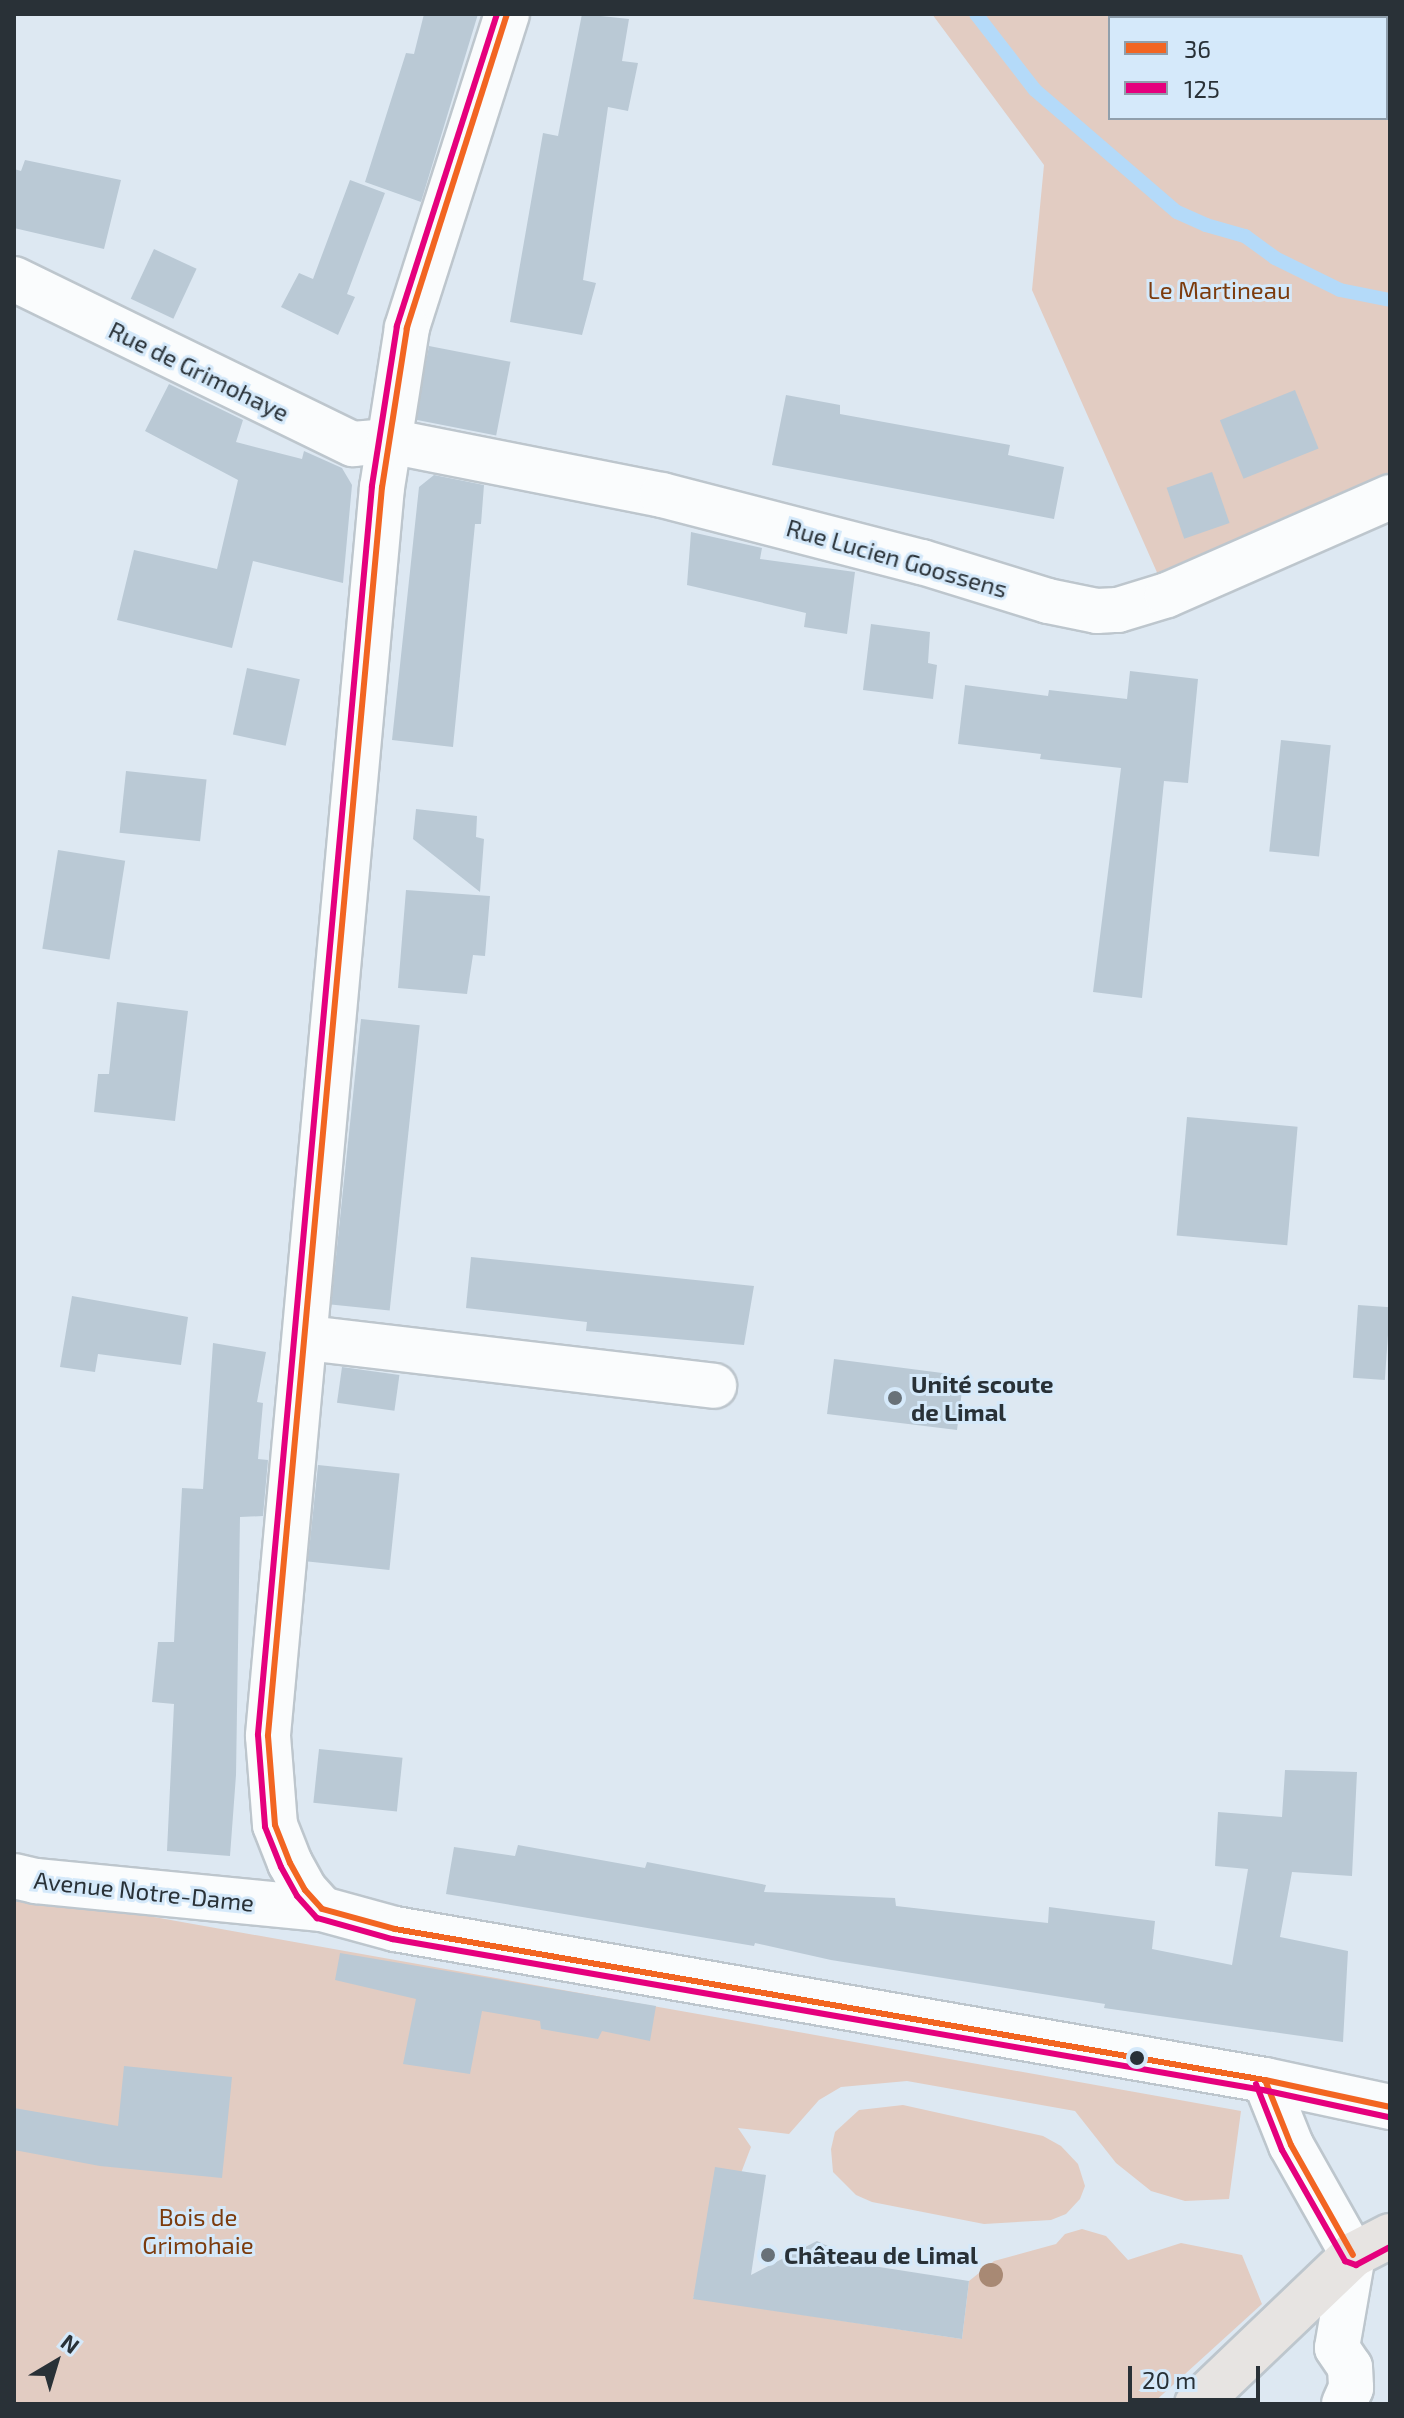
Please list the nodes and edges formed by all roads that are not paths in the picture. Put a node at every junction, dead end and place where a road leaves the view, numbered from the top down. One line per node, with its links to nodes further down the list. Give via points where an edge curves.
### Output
1 (507, 14): 3 (street, via 407,328)
2 (14, 279): 3 (street, Rue de Grimohaye, via 353,444)
3 (389, 441): 4 (street, Rue Lucien Goossens, via 662,495 1097,611 1167,595); 5 (street)
4 (1390, 497)
5 (307, 1338): 6 (street); 8 (street, via 268,1736 275,1825 305,1890)
6 (714, 1386)
7 (14, 1876): 8 (street, Avenue Notre-Dame)
8 (322, 1909): 9 (street, Avenue Notre-Dame, via 395,1929)
9 (1265, 2080): 10 (street, Avenue Notre-Dame); 11 (street, via 1291,2145)
10 (1390, 2107)
11 (1371, 2246): 12 (main road); 13 (street, via 1337,2348 1350,2367 1351,2388)
12 (1197, 2404)
13 (1344, 2404)

